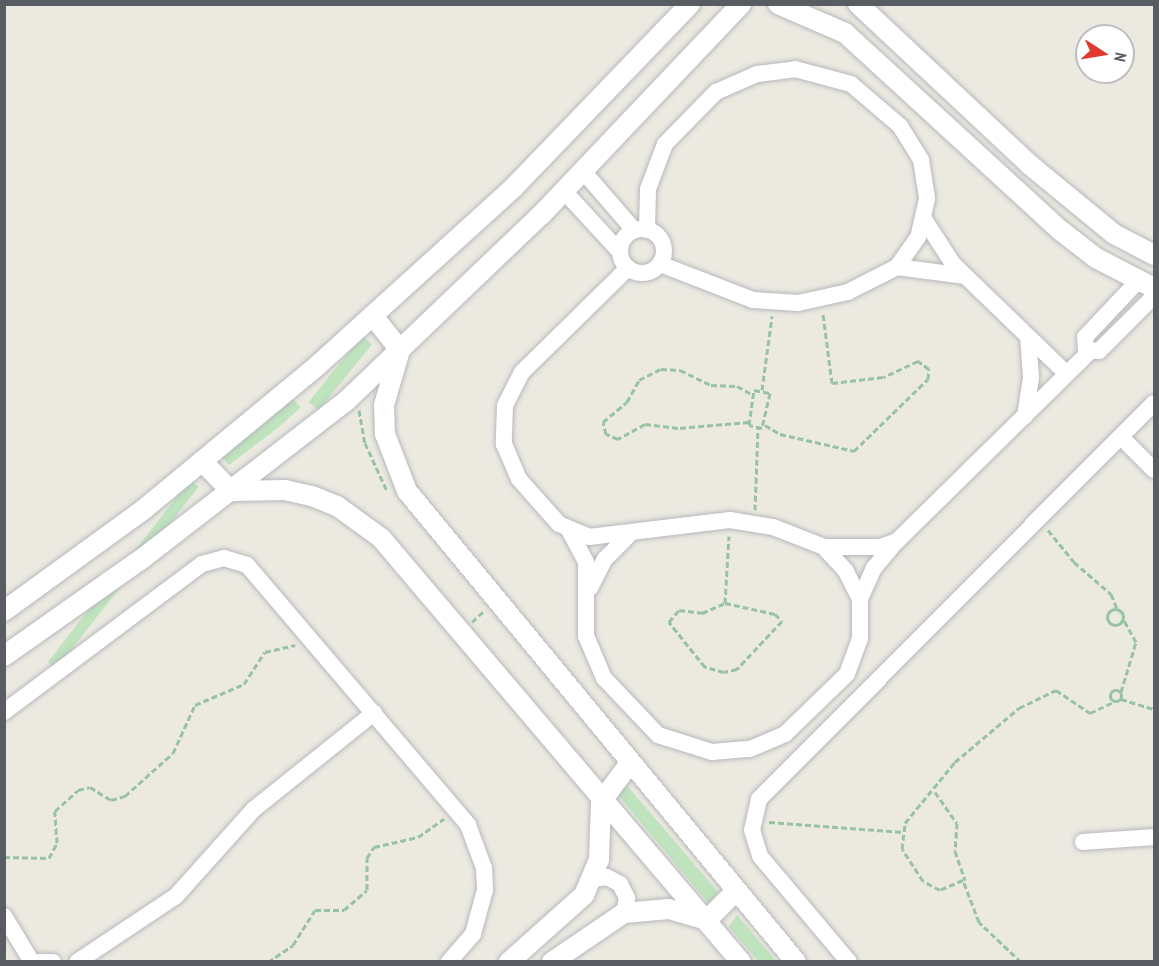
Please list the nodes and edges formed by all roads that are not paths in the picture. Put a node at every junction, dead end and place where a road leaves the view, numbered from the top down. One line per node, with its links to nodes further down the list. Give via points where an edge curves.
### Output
1 (690, 4): 17 (street, via 514,187)
2 (741, 4): 5 (street)
3 (778, 4): 15 (street, via 845,33 1060,230)
4 (858, 4): 10 (street, via 1030,165 1114,234)
5 (583, 171): 6 (street); 8 (street)
6 (564, 191): 9 (street); 19 (street)
7 (924, 219): 8 (street, via 923,169 900,126 851,84 795,69 738,81 684,120 653,168); 12 (street); 14 (street, via 941,250)
8 (640, 230): 9 (street); 11 (street, via 663,246)
9 (620, 252): 13 (street)
10 (1155, 255)
11 (660, 264): 12 (street, via 733,295 774,303 821,300 873,282); 13 (street, via 645,273)
12 (897, 267): 14 (street)
13 (627, 268): 28 (street, via 522,372 505,406 510,463 551,516)
14 (966, 276): 18 (street)
15 (1146, 285): 20 (street, via 1085,337)
16 (1155, 296): 20 (street, via 1099,351)
17 (373, 316): 19 (street); 25 (street)
18 (1028, 337): 21 (street); 23 (street, via 1031,377)
19 (400, 350): 27 (street, via 296,443); 38 (street, via 384,405 392,462 485,604)
20 (1089, 352): 21 (street)
21 (1067, 374): 23 (street)
22 (1155, 403): 24 (street)
23 (1025, 417): 30 (street)
24 (1122, 438): 26 (street); 56 (street, via 766,789 752,821 760,856)
25 (202, 461): 27 (street); 34 (street)
26 (1155, 470)
27 (231, 491): 35 (street); 39 (street, via 285,490 353,516 381,538 465,624)
28 (569, 530): 29 (street, via 610,538); 32 (street, via 586,562)
29 (631, 533): 31 (street, via 688,521 730,520 754,523); 32 (street, via 605,559)
30 (897, 541): 31 (street, via 861,550); 33 (street, via 874,568)
31 (824, 547): 33 (street, via 846,571)
32 (589, 591): 33 (street, via 586,636 604,678 658,735 712,752 750,749 776,738 835,690 858,648)
33 (860, 599)
34 (4, 611)
35 (4, 656)
36 (4, 712): 37 (street, via 213,560 247,565)
37 (374, 713): 50 (street, via 254,809 176,896); 51 (street, via 456,810 478,846 485,890 473,934)
38 (630, 763): 39 (street); 43 (street)
39 (601, 802): 42 (street, via 602,839); 46 (street)
40 (1155, 837): 41 (street)
41 (1083, 842)
42 (593, 879): 44 (street, via 607,877 620,884 627,898); 52 (street, via 573,909)
43 (737, 890): 46 (street); 55 (street)
44 (624, 912): 46 (street, via 669,909); 53 (street)
45 (4, 915): 47 (street)
46 (707, 920): 54 (street)
47 (32, 962)
48 (39, 962): 49 (street)
49 (52, 962)
50 (77, 962)
51 (449, 962)
52 (509, 962)
53 (552, 962)
54 (741, 962)
55 (796, 962)
56 (849, 962)

